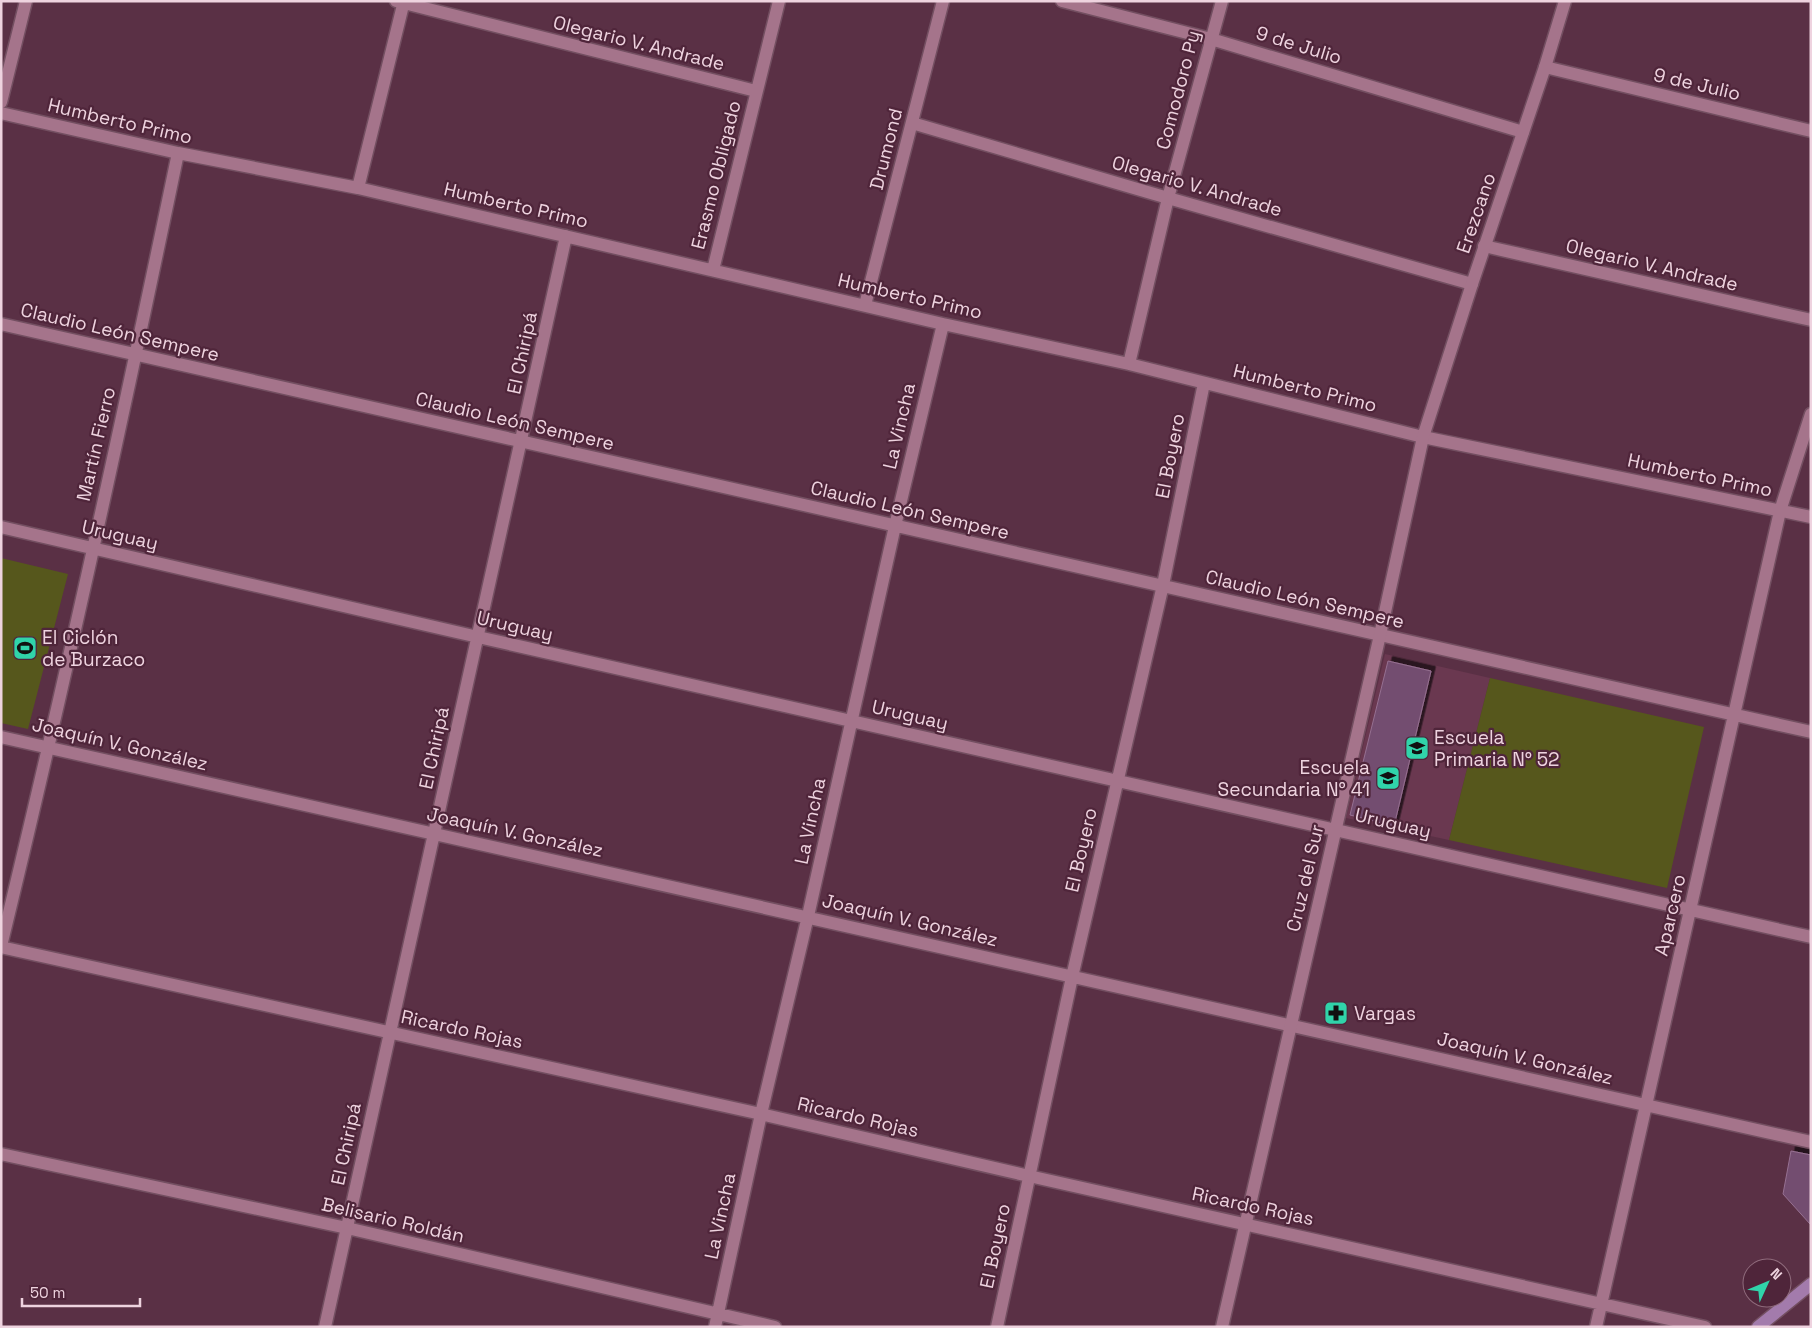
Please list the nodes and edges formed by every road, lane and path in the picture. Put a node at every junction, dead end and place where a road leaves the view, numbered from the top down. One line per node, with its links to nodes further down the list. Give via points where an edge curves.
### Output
1 (26, 1): 11 (street)
2 (779, 1): 10 (street, Erasmo Obligado)
3 (943, 1): 13 (street, Drumond)
4 (1062, 1): 8 (street, 9 de Julio)
5 (1222, 1): 8 (street, Comodoro Py)
6 (1565, 1): 9 (street, Erezcano)
7 (401, 2): 10 (street, Olegario V. Andrade); 17 (street)
8 (1211, 39): 15 (street, 9 de Julio); 18 (street, Comodoro Py)
9 (1545, 67): 14 (street, 9 de Julio); 15 (street, Erezcano)
10 (756, 91): 21 (street, Erasmo Obligado)
11 (1, 102)
12 (1, 113): 16 (street, Humberto Primo)
13 (912, 123): 18 (street, Olegario V. Andrade); 23 (street, Drumond)
14 (1811, 131)
15 (1523, 132): 20 (street, Erezcano)
16 (178, 153): 17 (street, Humberto Primo); 27 (street, Martín Fierro)
17 (358, 188): 19 (street, Humberto Primo)
18 (1168, 198): 22 (street, Olegario V. Andrade); 28 (street, Comodoro Py)
19 (566, 236): 21 (street, Humberto Primo); 32 (street, El Chiripá)
20 (1484, 246): 22 (street, Erezcano); 24 (street, Olegario V. Andrade)
21 (713, 270): 23 (street, Humberto Primo)
22 (1472, 284): 31 (street, Erezcano)
23 (866, 305): 26 (street, Humberto Primo)
24 (1811, 320)
25 (1, 324): 27 (street, Claudio León Sempere)
26 (943, 324): 28 (street, Humberto Primo); 35 (street, La Vincha)
27 (136, 355): 32 (street, Claudio León Sempere); 37 (street, Martín Fierro)
28 (1129, 364): 29 (street, Humberto Primo)
29 (1204, 383): 31 (street, Humberto Primo); 38 (street, El Boyero)
30 (1811, 414): 33 (street, Aparcero)
31 (1423, 436): 33 (street, Humberto Primo); 39 (street, Cruz del Sur)
32 (522, 441): 35 (street, Claudio León Sempere); 40 (street, El Chiripá)
33 (1780, 510): 34 (street, Humberto Primo); 41 (street, Aparcero)
34 (1811, 517)
35 (895, 526): 38 (street, Claudio León Sempere); 42 (street, La Vincha)
36 (1, 527): 37 (street, Uruguay)
37 (92, 548): 40 (street, Uruguay); 45 (street, Martín Fierro)
38 (1163, 585): 39 (street, Claudio León Sempere); 46 (street, El Boyero)
39 (1380, 635): 41 (street, Claudio León Sempere); 47 (street, Cruz del Sur)
40 (478, 637): 42 (street, Uruguay); 48 (street, El Chiripá)
41 (1734, 715): 43 (street, Claudio León Sempere); 49 (street, Aparcero)
42 (850, 721): 46 (street, Uruguay); 50 (street, La Vincha)
43 (1811, 732)
44 (1, 737): 45 (street, Joaquín V. González)
45 (49, 748): 48 (street, Joaquín V. González); 52 (street, Martín Fierro)
46 (1117, 781): 47 (street, Uruguay); 53 (street, El Boyero)
47 (1335, 830): 49 (street, Uruguay); 54 (street, Cruz del Sur)
48 (435, 834): 50 (street, Joaquín V. González); 55 (street, El Chiripá)
49 (1691, 909): 51 (street, Uruguay); 56 (street, Aparcero)
50 (808, 916): 53 (street, Joaquín V. González); 57 (street, La Vincha)
51 (1811, 937)
52 (1, 947): 55 (street, Ricardo Rojas)
53 (1072, 977): 54 (street, Joaquín V. González); 60 (street, El Boyero)
54 (1290, 1025): 56 (street, Joaquín V. González); 61 (street, Cruz del Sur)
55 (389, 1032): 57 (street, Ricardo Rojas); 62 (street, El Chiripá)
56 (1647, 1105): 58 (street, Joaquín V. González); 64 (street, Aparcero)
57 (761, 1114): 60 (street, Ricardo Rojas); 65 (street, La Vincha)
58 (1811, 1142)
59 (1, 1154): 62 (street, Belisario Roldán)
60 (1029, 1176): 61 (street, Ricardo Rojas); 69 (street, El Boyero)
61 (1245, 1223): 64 (street, Ricardo Rojas); 70 (street, Cruz del Sur)
62 (347, 1228): 65 (street, Belisario Roldán); 66 (street, El Chiripá)
63 (1811, 1284): 73 (main road)
64 (1601, 1303): 71 (street, Aparcero); 72 (street, Ricardo Rojas)
65 (718, 1314): 67 (street, La Vincha); 68 (street, Belisario Roldán)
66 (325, 1327)
67 (715, 1327)
68 (775, 1327)
69 (997, 1327)
70 (1222, 1327)
71 (1596, 1327)
72 (1705, 1327)
73 (1758, 1327)

